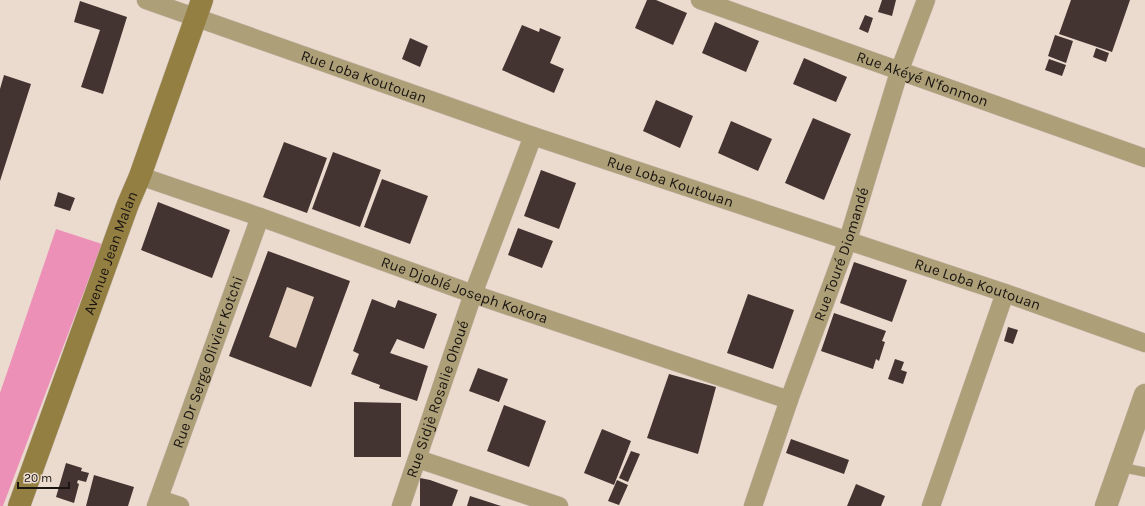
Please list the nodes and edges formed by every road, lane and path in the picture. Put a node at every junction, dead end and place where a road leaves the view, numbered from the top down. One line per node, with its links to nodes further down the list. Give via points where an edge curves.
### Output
1 (146, 0): 4 (street, Rue Loba Koutouan)
2 (700, 0): 5 (street, Rue Akéyé N'fonmon)
3 (926, 0): 5 (street, Rue Touré Diomandé)
4 (200, 9): 6 (street, Rue Loba Koutouan); 8 (main road, Avenue Jean Malan)
5 (900, 72): 7 (street, Rue Akéyé N'fonmon); 10 (street, Rue Touré Diomandé)
6 (534, 136): 10 (street, Rue Loba Koutouan); 12 (street, Rue Sidjè Rosalie Ohoué)
7 (1145, 158)
8 (140, 176): 9 (street, Rue Djoblé Joseph Kokora); 20 (main road, Avenue Jean Malan)
9 (260, 217): 12 (street, Rue Djoblé Joseph Kokora); 19 (street, Rue Dr Serge Olivier Kotchi)
10 (848, 240): 11 (street, Rue Loba Koutouan); 15 (street, Rue Touré Diomandé)
11 (1005, 293): 13 (street, Rue Loba Koutouan); 25 (street)
12 (473, 294): 15 (street, Rue Djoblé Joseph Kokora); 16 (street, Rue Sidjè Rosalie Ohoué)
13 (1145, 343)
14 (1145, 395): 17 (street)
15 (789, 400): 24 (street, Rue Touré Diomandé)
16 (418, 459): 22 (street, Rue Sidjè Rosalie Ohoué); 23 (street)
17 (1120, 467): 18 (lane); 26 (street)
18 (1145, 472)
19 (157, 502): 21 (street)
20 (19, 506)
21 (180, 506)
22 (402, 506)
23 (559, 506)
24 (753, 506)
25 (931, 506)
26 (1106, 506)

